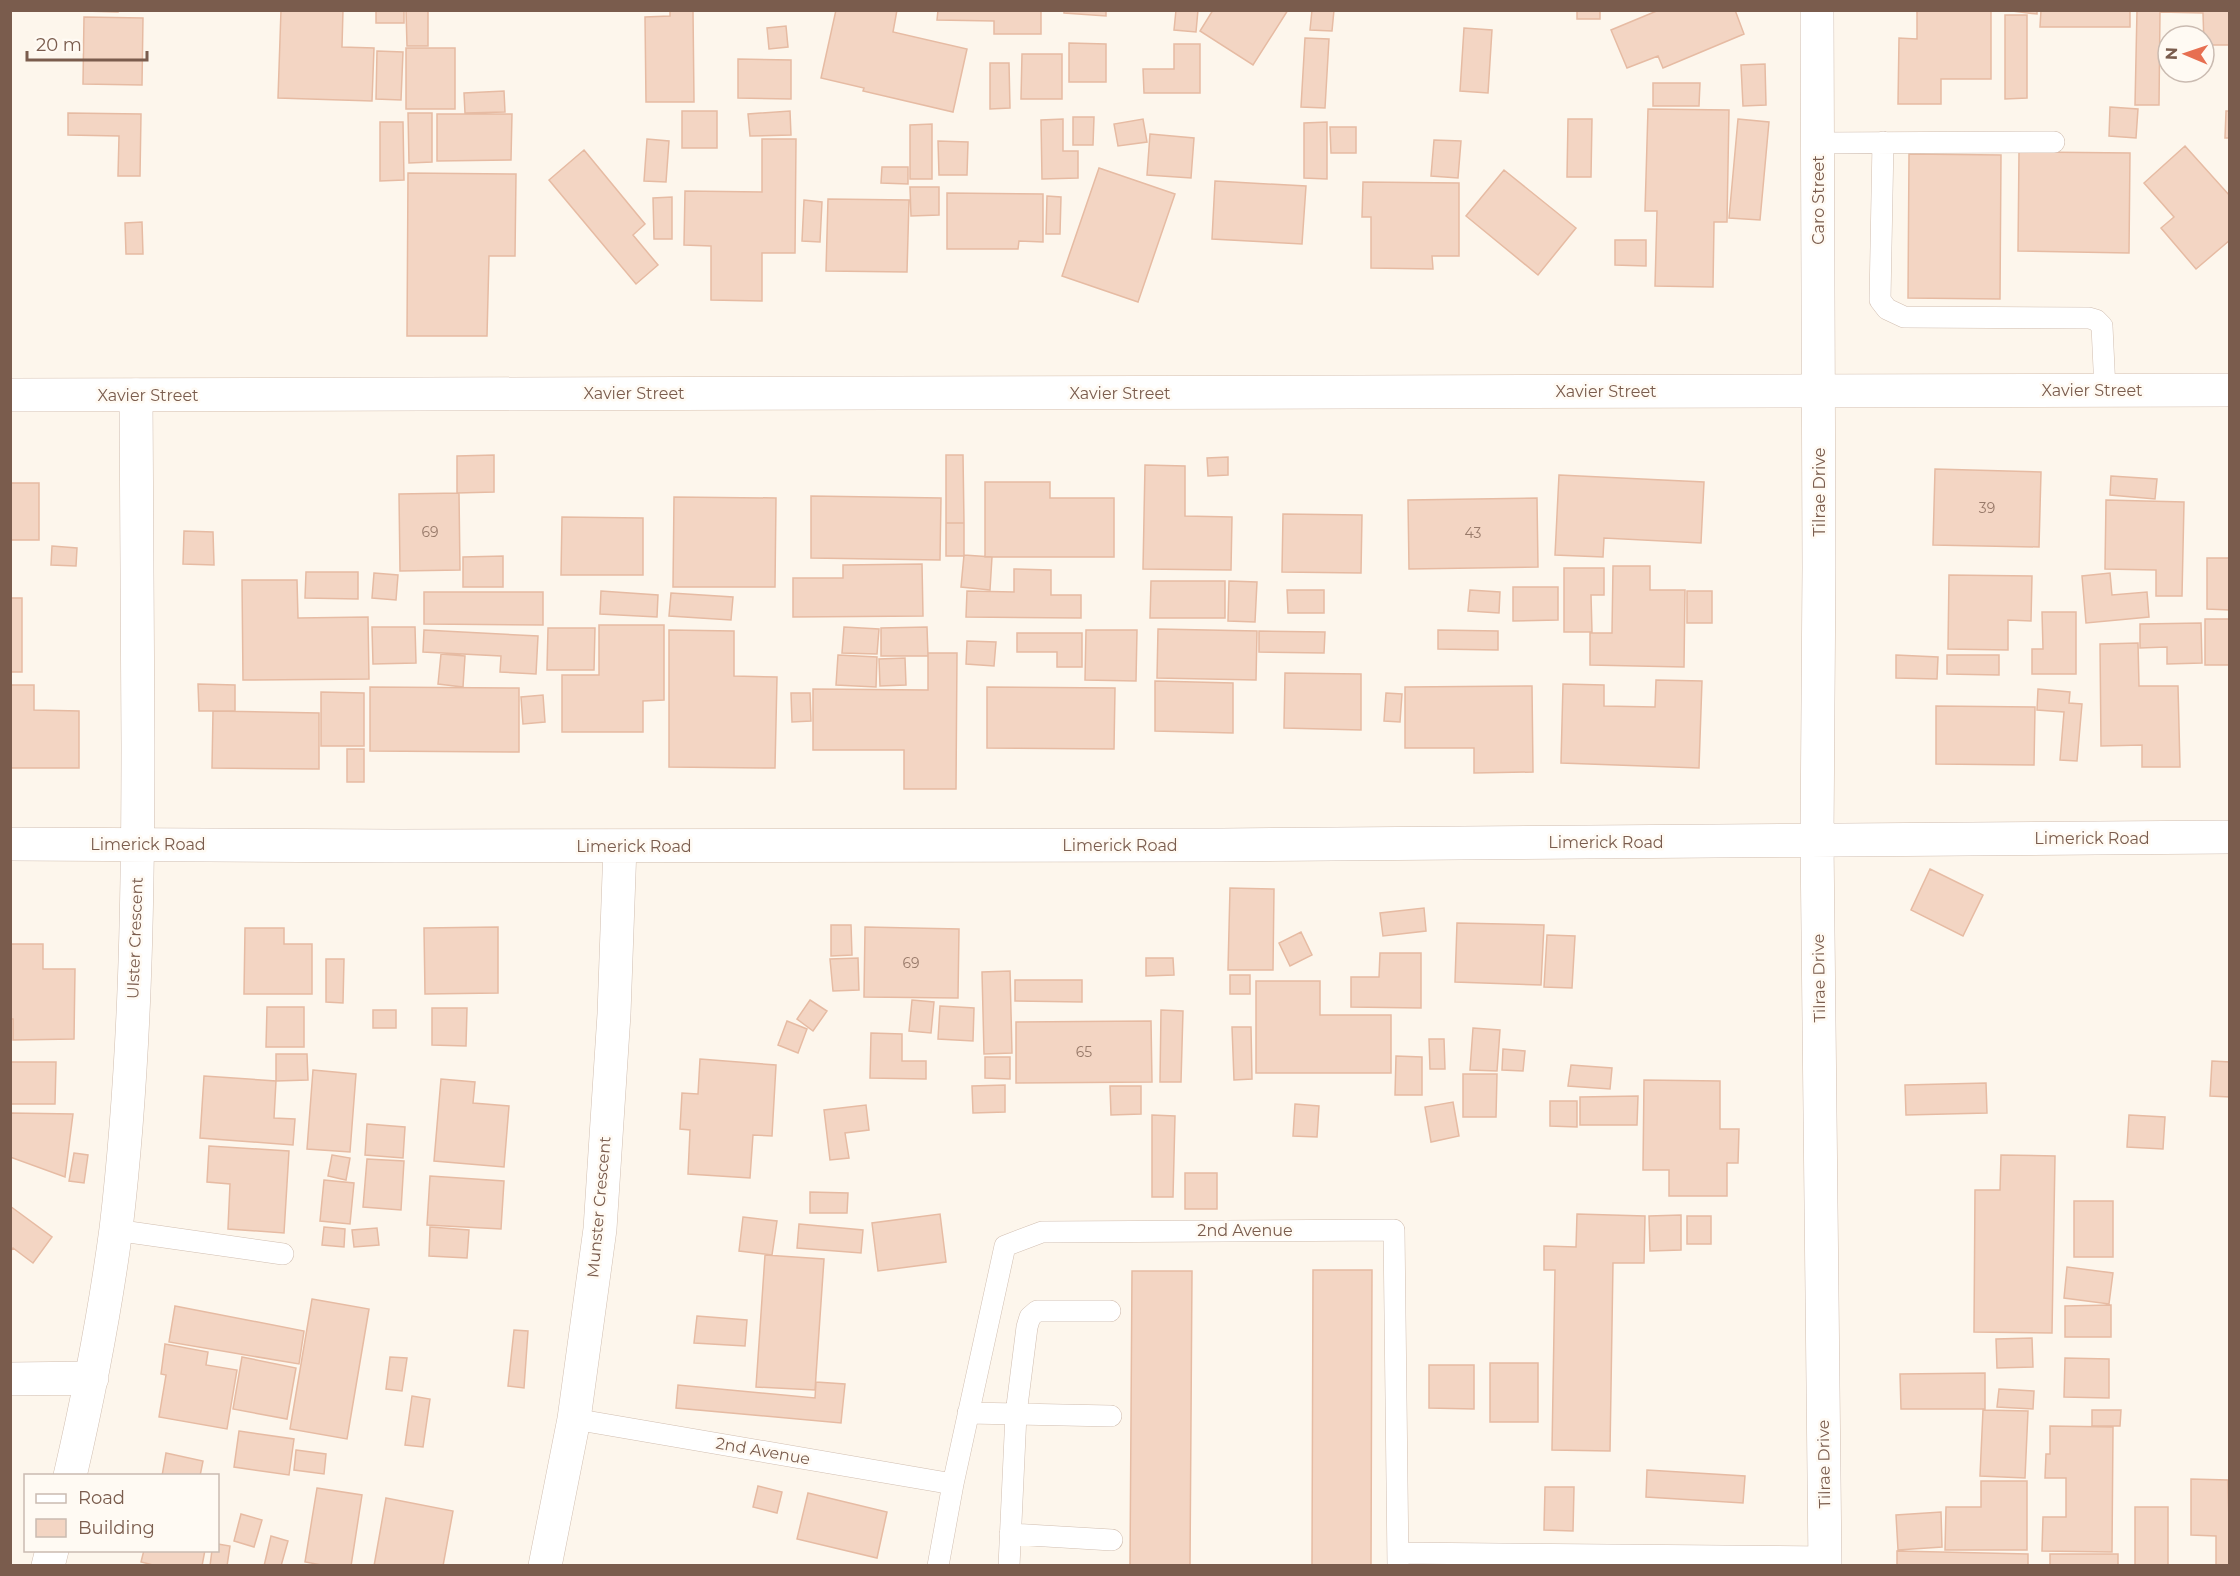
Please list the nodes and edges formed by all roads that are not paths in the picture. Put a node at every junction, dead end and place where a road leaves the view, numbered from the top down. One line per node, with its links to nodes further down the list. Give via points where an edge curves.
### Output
1 (1817, 10): 2 (street, Caro Street)
2 (1818, 142): 3 (lane); 5 (street, Caro Street)
3 (1882, 142): 4 (lane); 6 (lane, via 1880,300 1887,309 1904,317 2096,320 2102,326)
4 (2054, 142)
5 (1819, 390): 6 (street, Xavier Street); 9 (street, Xavier Street); 11 (street, Tilrae Drive)
6 (2105, 390): 7 (street, Xavier Street)
7 (2229, 390)
8 (10, 395): 9 (street, Xavier Street)
9 (136, 395): 13 (street, Ulster Crescent)
10 (2229, 837): 11 (street, Limerick Road)
11 (1817, 840): 14 (street, Limerick Road); 29 (street, Tilrae Drive)
12 (10, 844): 13 (street, Limerick Road)
13 (138, 844): 14 (street, Limerick Road); 15 (street, Ulster Crescent, via 129,1098)
14 (620, 846): 23 (street, Munster Crescent, via 600,1229)
15 (116, 1230): 16 (lane); 18 (street, Ulster Crescent)
16 (283, 1254)
17 (1110, 1311): 21 (lane, via 1037,1311 1030,1317)
18 (92, 1378): 19 (street); 24 (street, Ulster Crescent)
19 (10, 1379)
20 (968, 1413): 21 (lane); 25 (lane, 2nd Avenue); 28 (lane, 2nd Avenue, via 1005,1246 1042,1232 1394,1230)
21 (1016, 1414): 22 (lane); 26 (lane)
22 (1111, 1416)
23 (574, 1419): 25 (lane, 2nd Avenue); 30 (street, Munster Crescent)
24 (70, 1474)
25 (953, 1484): 31 (lane, 2nd Avenue)
26 (1011, 1534): 27 (lane); 32 (lane)
27 (1112, 1540)
28 (1398, 1559): 29 (lane)
29 (1825, 1561)
30 (545, 1566)
31 (938, 1566)
32 (1009, 1566)

